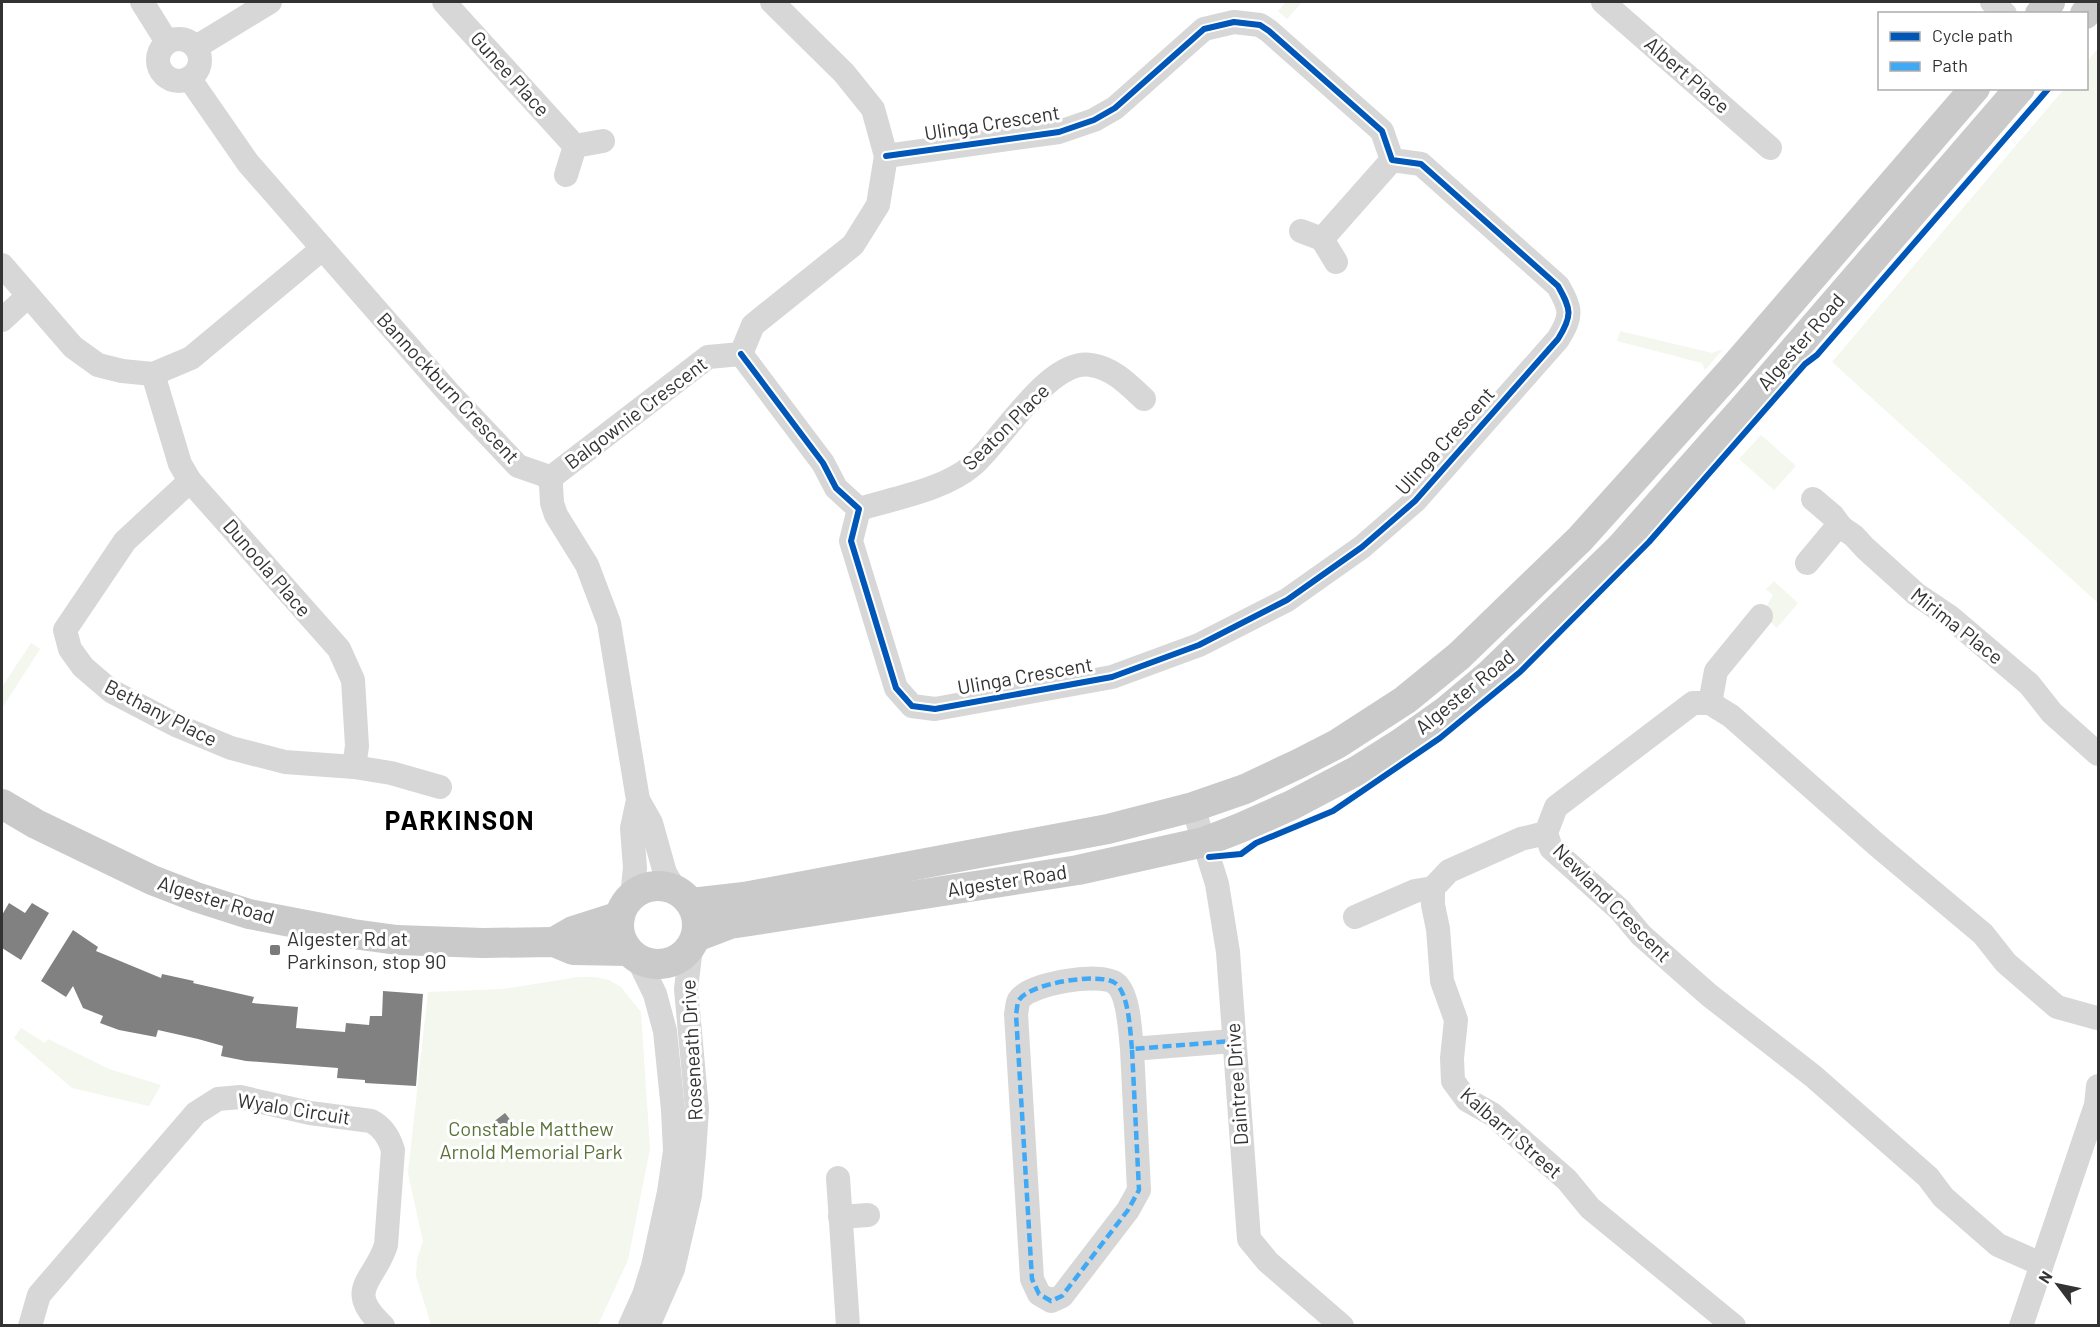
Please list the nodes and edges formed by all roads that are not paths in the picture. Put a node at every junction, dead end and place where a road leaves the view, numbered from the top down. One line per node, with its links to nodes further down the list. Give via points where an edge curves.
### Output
1 (142, 2): 6 (street)
2 (270, 2): 7 (street)
3 (444, 2): 12 (street, Gunee Place)
4 (772, 2): 14 (street, via 844,73 873,109)
5 (1603, 2): 13 (street, Albert Place)
6 (167, 42): 7 (street, via 179,38); 8 (street, via 158,53 159,68 175,81)
7 (196, 47): 8 (street, via 200,64)
8 (189, 78): 17 (street, Bannockburn Crescent, via 248,164)
9 (1973, 90): 38 (main road, Algester Road, via 1667,443 1580,538 1459,656 1405,700 1337,744 1245,789)
10 (2018, 90): 40 (main road, Algester Road, via 1622,547 1490,674 1446,711 1360,769 1293,805)
11 (603, 141): 12 (street)
12 (575, 146): 16 (street)
13 (1770, 148)
14 (886, 156): 15 (street, Ulinga Crescent, via 1059,132 1094,120 1115,108 1204,29 1234,22 1260,25 1269,31 1383,131); 22 (street, via 878,205 853,245 753,326)
15 (1392, 160): 18 (street, via 1312,235); 28 (street, Ulinga Crescent, via 1421,164 1558,286 1570,306 1566,326 1415,501 1362,547 1287,600 1199,645 1112,677 935,709 912,706 896,688 851,541)
16 (566, 175)
17 (322, 249): 23 (street, via 191,358); 25 (street, Bannockburn Crescent, via 509,459)
18 (1336, 262)
19 (2, 265): 20 (street)
20 (28, 296): 21 (street); 23 (street, via 73,347 98,365)
21 (2, 320)
22 (741, 354): 25 (street, Balgownie Crescent, via 708,357); 28 (street, via 823,462 836,488)
23 (153, 374): 26 (street, Dunoola Place, via 180,464)
24 (1144, 399): 28 (street, Seaton Place, via 1114,373 1090,364 1065,369 1039,390 973,465 945,483)
25 (549, 478): 36 (street, via 556,515 587,565 609,623)
26 (190, 481): 34 (street, Dunoola Place, via 339,649 353,680 357,746); 34 (street, Bethany Place, via 125,541 65,630 70,649 83,668 111,691 178,726 231,748 285,762)
27 (1813, 499): 29 (street, Mirima Place)
28 (859, 509)
29 (1841, 527): 30 (street); 33 (street, Mirima Place, via 1916,594 1950,617 2029,684 2052,713)
30 (1807, 563)
31 (1761, 616): 32 (street, via 1716,671)
32 (1710, 703): 39 (street, Newland Crescent, via 1693,703 1556,807); 48 (street, via 1731,716 1983,934 2006,963 2057,1007)
33 (2098, 754)
34 (354, 767): 35 (street, Bethany Place)
35 (441, 788)
36 (638, 800): 42 (street, via 651,823 665,873); 43 (street, via 632,828 635,868)
37 (2, 804): 45 (main road, Algester Road, via 152,880 249,914 397,940)
38 (1193, 807): 40 (street, Daintree Drive); 42 (main road, Algester Road, via 1108,829 744,897)
39 (1546, 833): 41 (street, via 1521,839 1449,871); 55 (street, Newland Crescent, via 1551,848 1709,995 1813,1076 1998,1245)
40 (1204, 842): 46 (main road, Algester Road, via 1078,870 730,924); 49 (street, Daintree Drive, via 1217,884 1228,952)
41 (1433, 888): 44 (street, via 1415,891); 62 (street, Kalbarri Street, via 1442,981 1456,1020 1453,1081 1467,1100 1492,1114 1567,1180 1590,1208)
42 (683, 896): 43 (main road, via 664,886 653,886 642,889); 46 (main road, via 696,913 698,926)
43 (626, 906): 45 (main road, Algester Road); 47 (main road, via 619,928)
44 (1355, 917)
45 (554, 942): 47 (main road, Algester Road, via 573,950)
46 (693, 942): 47 (main road, via 673,962 650,963); 59 (street, Roseneath Drive, via 686,989 697,1109 690,1195 673,1269)
47 (633, 955): 58 (street, Roseneath Drive, via 655,994 666,1031 675,1151 653,1266)
48 (2098, 1019)
49 (1233, 1041): 50 (street); 61 (street, Daintree Drive, via 1249,1239 1268,1262)
50 (1132, 1049): 50 (street, via 1139,1190 1069,1288 1051,1301 1039,1294 1032,1279 1018,1001 1048,984 1104,978 1116,983 1124,994)
51 (2098, 1086): 55 (street, via 2096,1105)
52 (838, 1178): 54 (street)
53 (868, 1215): 54 (street)
54 (840, 1217): 60 (street)
55 (2041, 1264): 63 (street)
56 (30, 1326): 57 (street, Wyalo Circuit, via 39,1295 196,1113 218,1099 240,1097 310,1113 371,1121 389,1140 393,1150 386,1245 364,1292 367,1308)
57 (383, 1326)
58 (630, 1326)
59 (648, 1326)
60 (848, 1326)
61 (1342, 1326)
62 (1734, 1326)
63 (2021, 1326)

